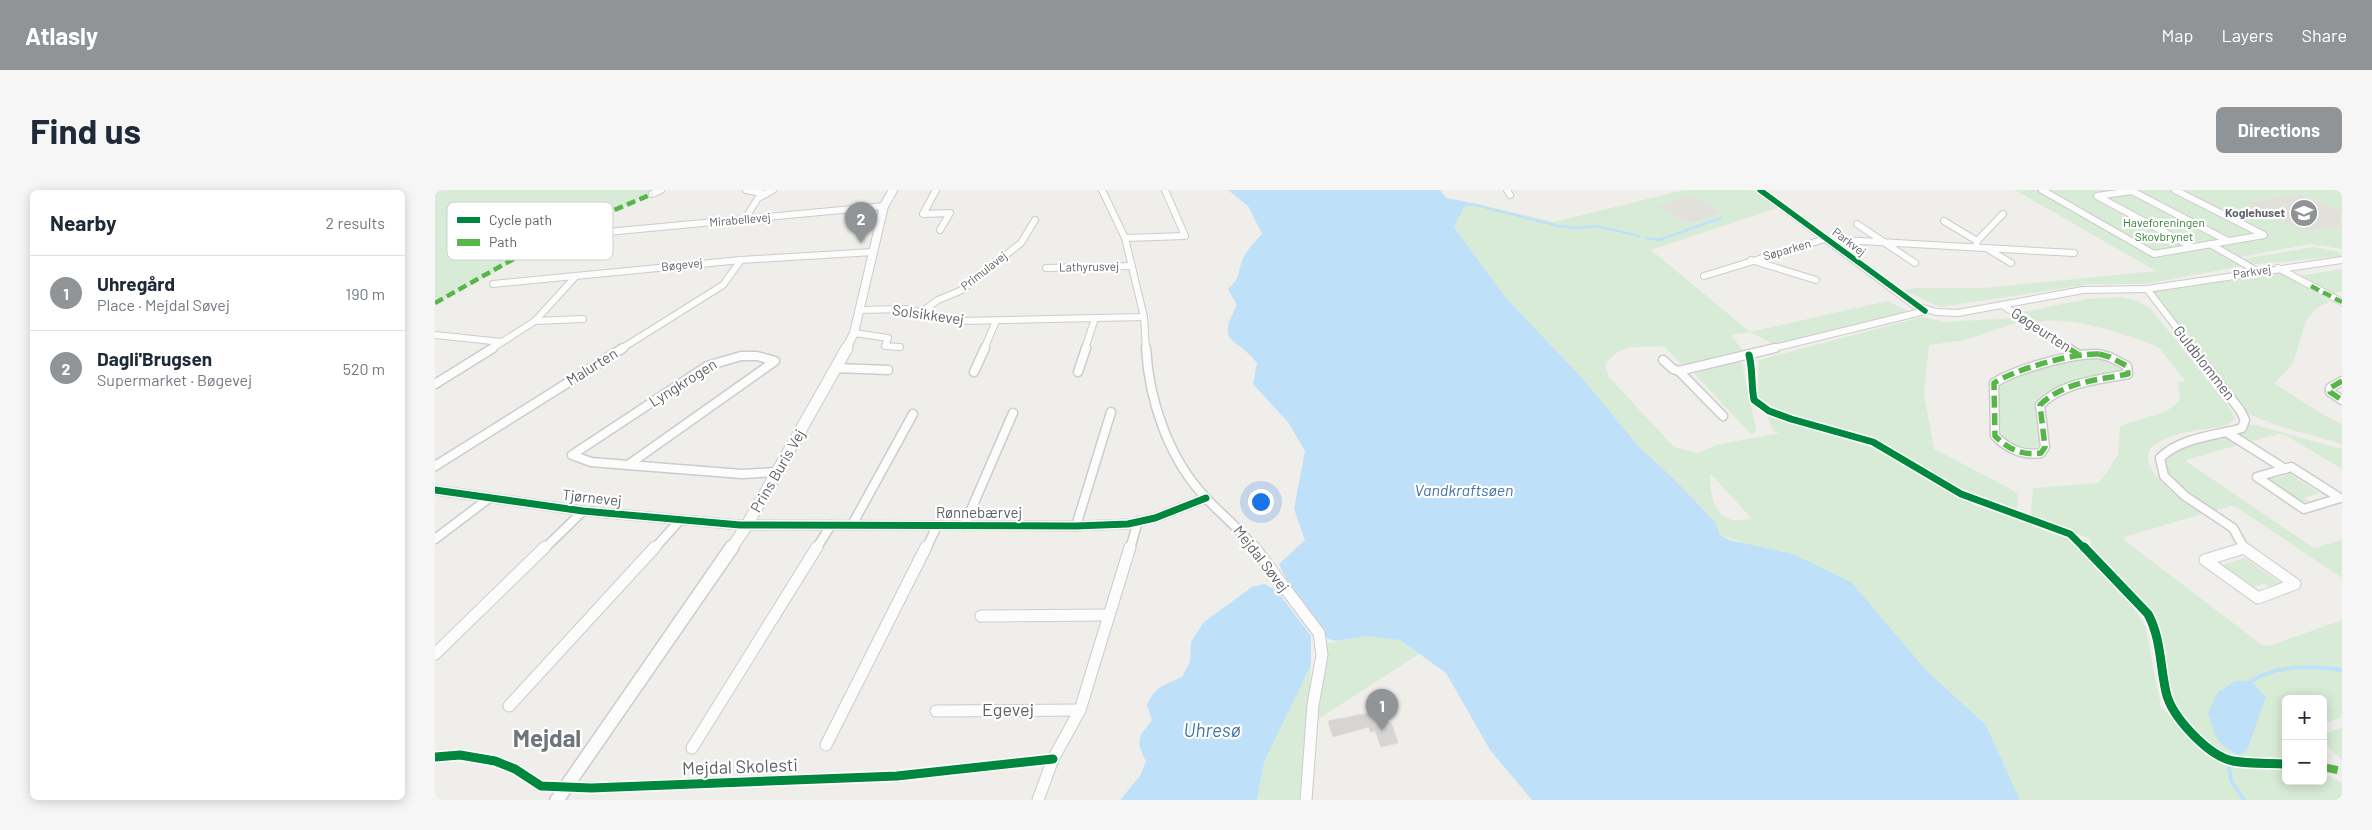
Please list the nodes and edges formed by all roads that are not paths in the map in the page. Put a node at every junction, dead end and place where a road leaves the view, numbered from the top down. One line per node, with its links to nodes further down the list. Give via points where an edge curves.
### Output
1 (661, 190): 11 (street)
2 (746, 190): 12 (street)
3 (773, 190): 12 (street)
4 (893, 190): 13 (street, Prins Buris Vej)
5 (936, 190): 19 (street, via 923,214 950,213)
6 (1102, 190): 21 (street, Mejdal Søvej)
7 (1165, 190): 21 (street, via 1185,236)
8 (1760, 190): 22 (street, Parkvej)
9 (2042, 190): 27 (street, via 2155,254)
10 (2175, 190): 23 (street, via 2264,235)
11 (652, 194)
12 (766, 194): 15 (street, via 758,198)
13 (884, 206): 15 (street, Mirabellevej); 29 (street, Prins Buris Vej)
14 (2003, 214): 25 (street)
15 (745, 219): 20 (street, Mirabellevej)
16 (1035, 220): 48 (street, Primulavej, via 1021,243 962,290 938,300)
17 (1944, 221): 25 (street, Søparken)
18 (1857, 224): 24 (street)
19 (940, 230)
20 (613, 231)
21 (1125, 238): 36 (street, Mejdal Søvej)
22 (1825, 239): 24 (street, Søparken); 32 (street, Søparken); 49 (street, Parkvej)
23 (2228, 241): 26 (street); 27 (street, via 2132,191 2097,196)
24 (1883, 242): 25 (street, Søparken); 34 (street)
25 (1977, 244): 28 (street, Søparken)
26 (2210, 244): 27 (street); 39 (street)
27 (2192, 247)
28 (1988, 248): 30 (street, Søparken); 35 (street, Søparken)
29 (873, 252): 31 (street, Bøgevej); 47 (street, Prins Buris Vej)
30 (2074, 253)
31 (741, 260): 40 (street, Bøgevej); 75 (street, Malurten, via 723,285)
32 (1751, 260): 41 (street, Søparken); 42 (street, Søparken)
33 (2342, 260): 38 (street, Parkvej)
34 (1915, 263)
35 (2011, 263)
36 (1132, 266): 37 (street, Lathyrusvej); 50 (street, Mejdal Søvej)
37 (1046, 268)
38 (2278, 268): 39 (street, Parkvej); 45 (street)
39 (2257, 271): 44 (street, Parkvej)
40 (575, 276): 43 (street, Bøgevej); 53 (street)
41 (1704, 276)
42 (1816, 280)
43 (493, 284)
44 (2147, 288): 46 (street, Parkvej, via 2083,290); 73 (street, Guldblommen, via 2241,410 2245,420 2242,428)
45 (2342, 302)
46 (2002, 305): 49 (street, Parkvej, via 1958,313); 59 (street, Gøgeurten)
47 (859, 310): 48 (street, Solsikkevej); 55 (street, Prins Buris Vej)
48 (923, 311): 54 (street, Solsikkevej, via 960,320)
49 (1925, 311): 63 (street, Parkvej)
50 (1144, 317): 51 (street, Solsikkevej); 79 (street, Mejdal Søvej, via 1147,363 1165,432 1178,461)
51 (1095, 318): 54 (street, Solsikkevej); 65 (street)
52 (583, 319): 53 (street)
53 (535, 321): 57 (street)
54 (996, 321): 64 (street)
55 (854, 333): 58 (street, via 888,338 885,346); 61 (street, Prins Buris Vej)
56 (435, 335): 57 (street)
57 (502, 342): 67 (street)
58 (900, 347)
59 (2079, 355): 59 (street, Gøgeurten, via 2008,374 1994,383 1995,436 2003,444 2031,455 2041,453 2045,447 2040,405 2045,398 2057,391 2127,374 2127,366 2117,358 2093,353)
60 (1663, 360): 63 (street)
61 (837, 368): 62 (street); 77 (street, Prins Buris Vej)
62 (888, 370)
63 (1679, 371): 72 (street)
64 (974, 372)
65 (1078, 372)
66 (2342, 381): 68 (street, via 2330,388 2330,392)
67 (435, 384)
68 (2342, 400)
69 (1111, 412): 89 (street)
70 (1013, 413): 88 (street, Rønnebærvej)
71 (913, 414): 86 (street)
72 (1723, 416)
73 (2228, 433): 76 (street); 91 (street, Guldblommen, via 2180,444 2165,451 2160,458 2164,476 2185,496 2233,528)
74 (628, 465): 74 (street, Lyngkrogen, via 728,394 775,361 749,354 721,359 572,455 591,462); 77 (street, Lyngkrogen, via 742,474)
75 (435, 466)
76 (2285, 469): 76 (street, via 2291,467 2339,498 2304,509 2257,477)
77 (777, 472): 84 (street, Prins Buris Vej)
78 (435, 490): 80 (street, Tjørnevej)
79 (1206, 498): 83 (street, Rønnebærvej); 102 (street, Mejdal Søvej, via 1241,530 1319,633 1322,644 1313,705)
80 (489, 499): 81 (street, Tjørnevej); 90 (street)
81 (583, 511): 82 (street, Tjørnevej); 94 (street, Tjørnevej)
82 (680, 520): 84 (street, Tjørnevej); 95 (street)
83 (1138, 521): 89 (street, Rønnebærvej); 92 (street)
84 (747, 525): 85 (street, Rønnebærvej); 100 (street, Prins Buris Vej)
85 (831, 525): 86 (street, Rønnebærvej); 99 (street)
86 (852, 525): 87 (street, Rønnebærvej)
87 (937, 526): 88 (street, Rønnebærvej); 98 (street, Rønnebærvej)
88 (965, 526): 89 (street, Rønnebærvej)
89 (1076, 526)
90 (435, 539)
91 (2244, 548): 91 (street, Guldblommen, via 2282,575 2295,584 2258,598 2205,560)
92 (1109, 615): 93 (street); 97 (street)
93 (981, 616)
94 (435, 654)
95 (509, 706)
96 (936, 710): 97 (street, Egevej)
97 (1080, 710): 101 (street, via 1053,759)
98 (826, 745)
99 (692, 748)
100 (557, 800)
101 (1038, 800)
102 (1306, 800)

